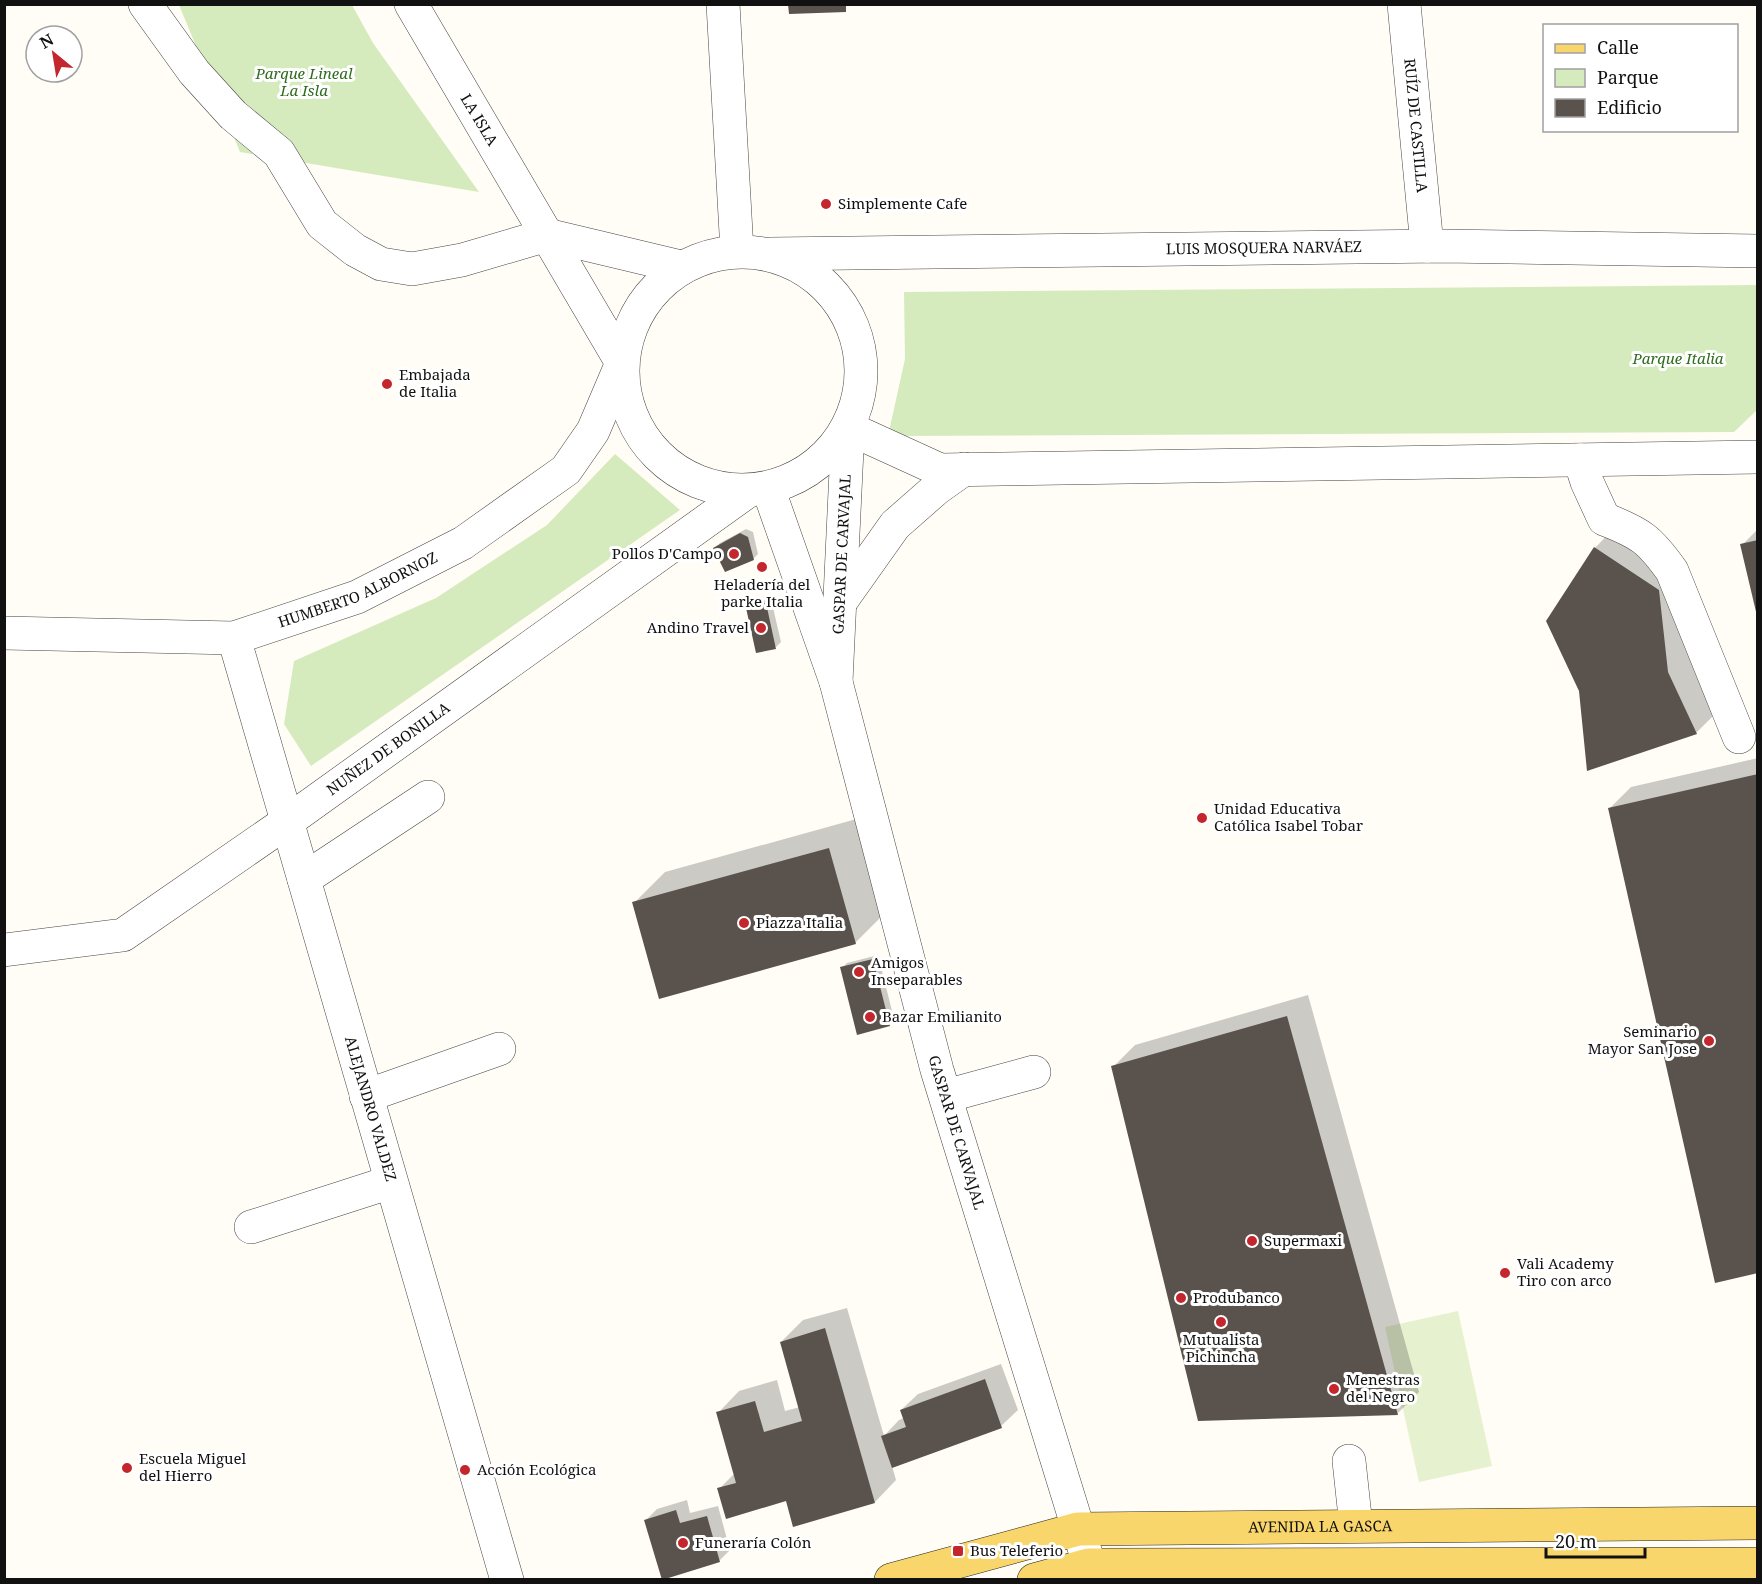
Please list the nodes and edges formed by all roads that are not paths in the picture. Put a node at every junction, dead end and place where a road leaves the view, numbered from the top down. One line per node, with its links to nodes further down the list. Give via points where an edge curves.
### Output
1 (145, 4): 5 (street, via 232,115 279,153 322,224 355,250 381,264 412,269 462,260)
2 (411, 4): 5 (street, LA ISLA)
3 (723, 4): 7 (street)
4 (1404, 4): 6 (street, RUÍZ DE CASTILLA)
5 (547, 235): 10 (street); 11 (street, LA ISLA)
6 (1427, 246): 8 (street, LUIS MOSQUERA NARVÁEZ); 9 (street, LUIS MOSQUERA NARVÁEZ)
7 (737, 251): 9 (street, GASPAR DE CARVAJAL); 10 (street, GASPAR DE CARVAJAL, via 708,255)
8 (1758, 251)
9 (770, 254): 12 (street, GASPAR DE CARVAJAL, via 804,267 832,291 852,321 862,357 860,393)
10 (681, 267): 11 (street, GASPAR DE CARVAJAL, via 651,292 630,325)
11 (622, 363): 16 (street, GASPAR DE CARVAJAL, via 630,413 643,440 671,469 708,487); 19 (street, HUMBERTO ALBORNOZ, via 592,431 566,470 463,543 357,597)
12 (848, 428): 15 (street, via 940,470); 16 (street, GASPAR DE CARVAJAL, via 827,455 800,476); 17 (street, GASPAR DE CARVAJAL)
13 (1758, 457): 14 (street)
14 (1580, 460): 15 (street); 21 (street, via 1604,519 1633,530 1656,548 1672,571)
15 (964, 469): 17 (street, via 895,525)
16 (758, 489): 20 (street, GASPAR DE CARVAJAL); 23 (street, NUÑEZ DE BONILLA)
17 (839, 604): 20 (street, GASPAR DE CARVAJAL)
18 (4, 633): 19 (street, HUMBERTO ALBORNOZ)
19 (234, 638): 23 (street, ALEJANDRO VALDEZ)
20 (837, 682): 29 (street, GASPAR DE CARVAJAL)
21 (1739, 737)
22 (428, 797): 24 (street)
23 (288, 821): 24 (street, ALEJANDRO VALDEZ); 25 (street, NUÑEZ DE BONILLA, via 123,935)
24 (304, 879): 28 (street, ALEJANDRO VALDEZ)
25 (4, 950)
26 (499, 1048): 28 (street)
27 (1034, 1072): 29 (street)
28 (366, 1096): 30 (street, ALEJANDRO VALDEZ)
29 (946, 1096): 35 (street, GASPAR DE CARVAJAL)
30 (391, 1182): 31 (street); 38 (street, ALEJANDRO VALDEZ)
31 (251, 1227)
32 (1344, 1475): 34 (street)
33 (1758, 1522): 34 (main road, AVENIDA LA GASCA)
34 (1350, 1526): 35 (main road, AVENIDA LA GASCA)
35 (1078, 1529): 37 (street, GASPAR DE CARVAJAL); 39 (main road, AVENIDA LA GASCA)
36 (1758, 1564): 37 (main road)
37 (1092, 1572): 40 (main road)
38 (507, 1580)
39 (891, 1580)
40 (1034, 1580)

